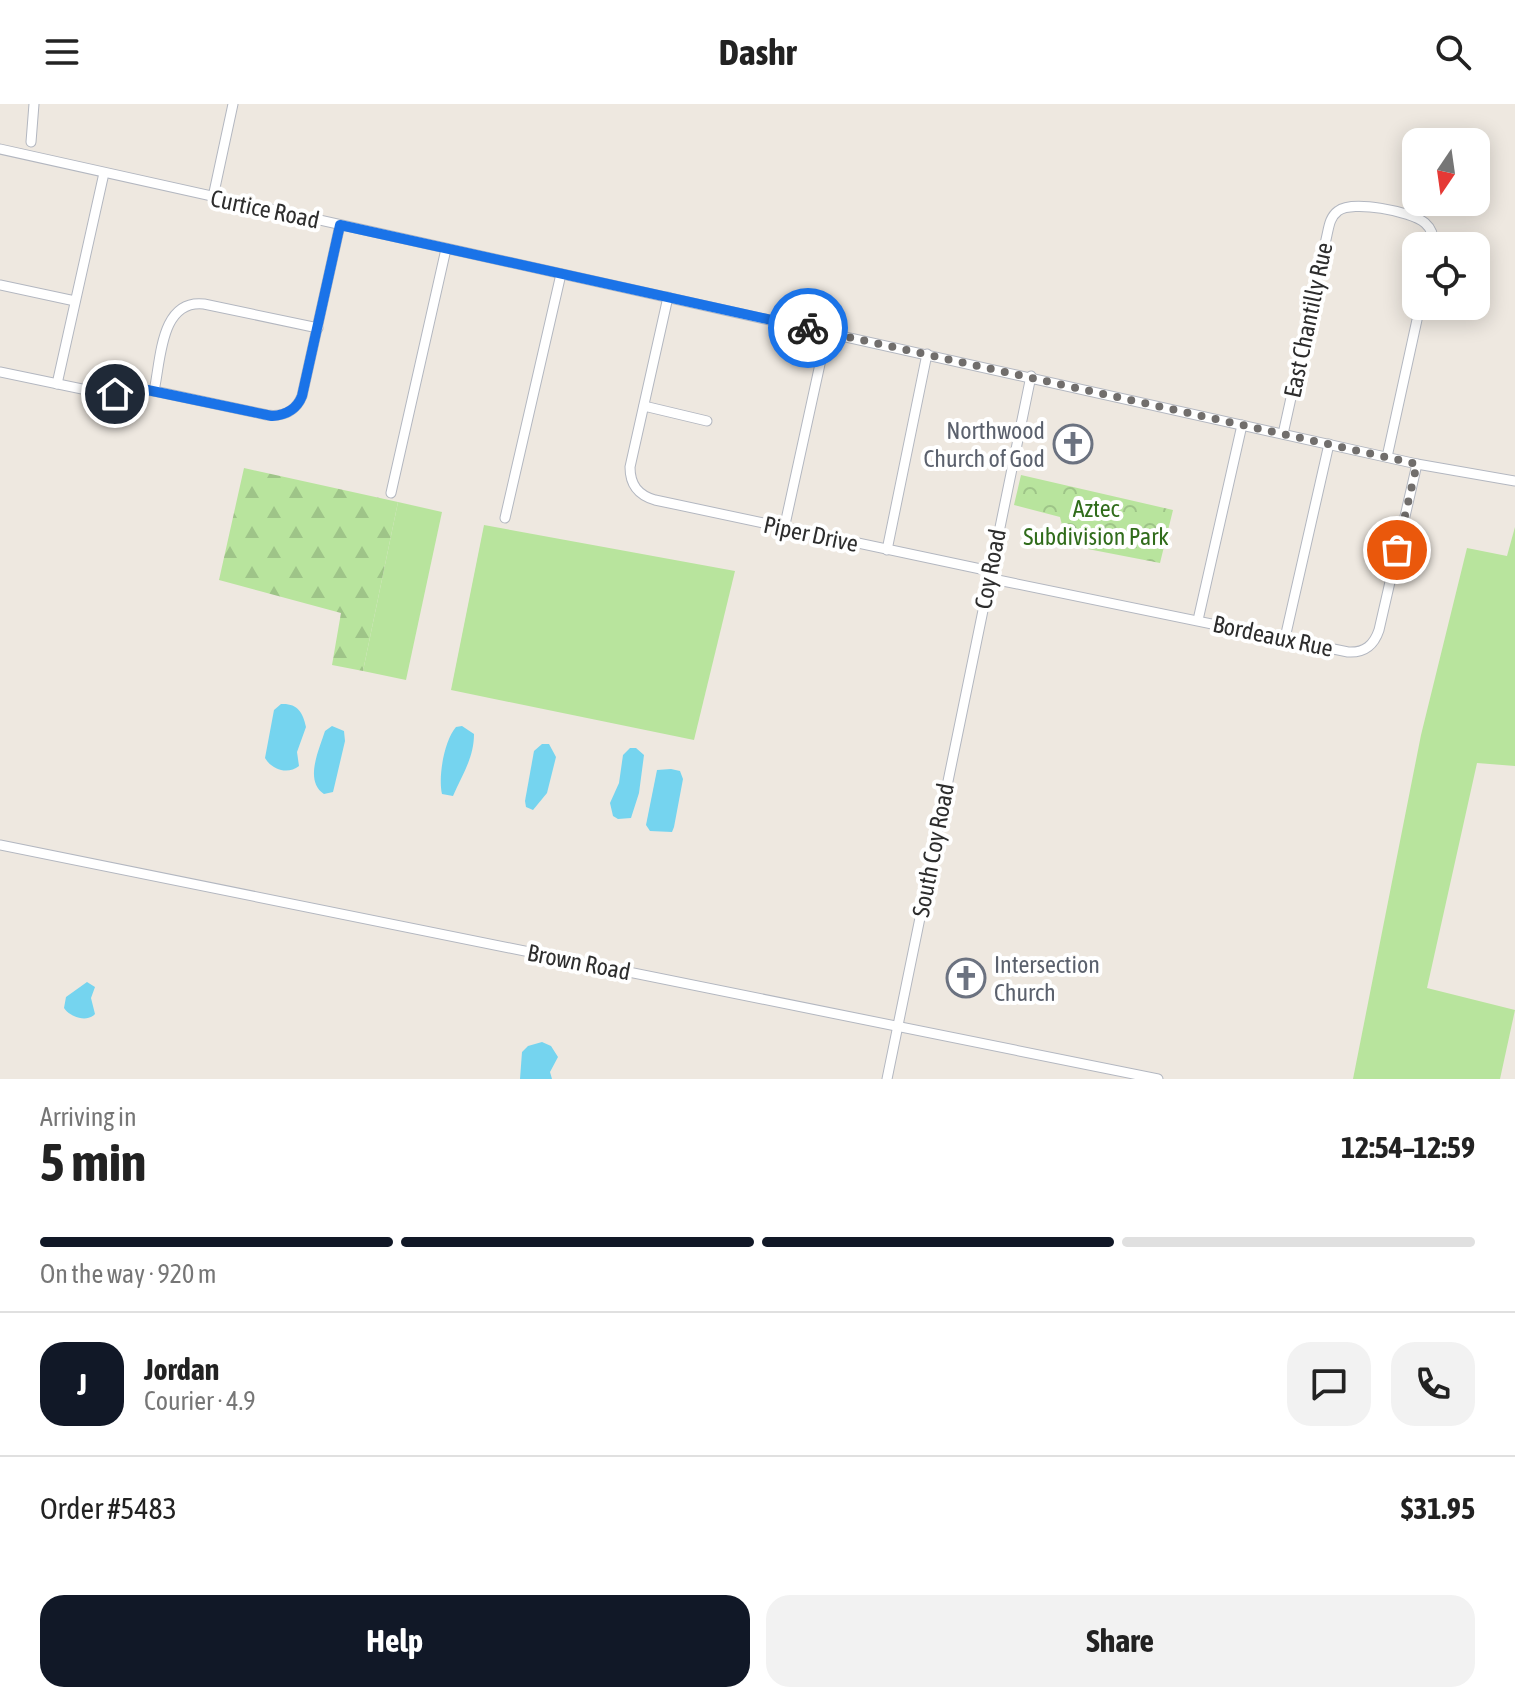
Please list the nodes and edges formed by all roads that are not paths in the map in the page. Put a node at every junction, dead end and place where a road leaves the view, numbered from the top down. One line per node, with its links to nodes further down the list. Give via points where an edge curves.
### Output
1 (34, 104): 3 (street)
2 (233, 104): 6 (street)
3 (31, 142)
4 (0, 149): 5 (street, Curtice Road)
5 (104, 173): 6 (street, Curtice Road); 13 (street)
6 (213, 197): 7 (street, Curtice Road)
7 (340, 225): 9 (street, Curtice Road); 15 (street)
8 (1432, 232): 25 (street, East Chantilly Rue, via 1421,220 1386,211 1353,205 1338,211 1330,222)
9 (446, 249): 10 (street, Curtice Road); 30 (street)
10 (561, 274): 12 (street, Curtice Road); 31 (street)
11 (0, 285): 13 (street)
12 (668, 297): 16 (street, Curtice Road); 22 (street)
13 (75, 301): 20 (street)
14 (1417, 320): 27 (street)
15 (318, 328): 21 (street, via 302,396 285,414 267,415); 21 (street, via 187,305 170,318)
16 (827, 332): 17 (street, Curtice Road); 32 (street)
17 (927, 354): 19 (street, Curtice Road); 33 (street)
18 (0, 372): 20 (street)
19 (1031, 376): 24 (street, Curtice Road); 34 (street, Coy Road)
20 (57, 384): 21 (street, via 106,394)
21 (154, 391)
22 (644, 406): 23 (street); 32 (street, Piper Drive, via 630,467 636,489 655,500)
23 (707, 421)
24 (1242, 425): 25 (street, Curtice Road); 35 (street)
25 (1283, 434): 26 (street, Curtice Road)
26 (1329, 444): 27 (street, Curtice Road); 37 (street)
27 (1387, 457): 28 (street, Curtice Road)
28 (1417, 464): 29 (street, Curtice Road); 37 (street, Bordeaux Rue, via 1375,642 1355,653)
29 (1515, 481)
30 (391, 493)
31 (505, 518)
32 (784, 529): 33 (street, Piper Drive)
33 (887, 550): 34 (street, Piper Drive)
34 (989, 575): 35 (street, Bordeaux Rue); 36 (street, Coy Road)
35 (1198, 620): 37 (street, Bordeaux Rue)
36 (980, 622): 39 (street, South Coy Road)
37 (1285, 638)
38 (0, 845): 39 (street, Brown Road)
39 (898, 1027): 40 (street, Brown Road); 41 (street, South Coy Road)
40 (1134, 1077): 42 (street, Brown Road)
41 (887, 1079)
42 (1158, 1079)

